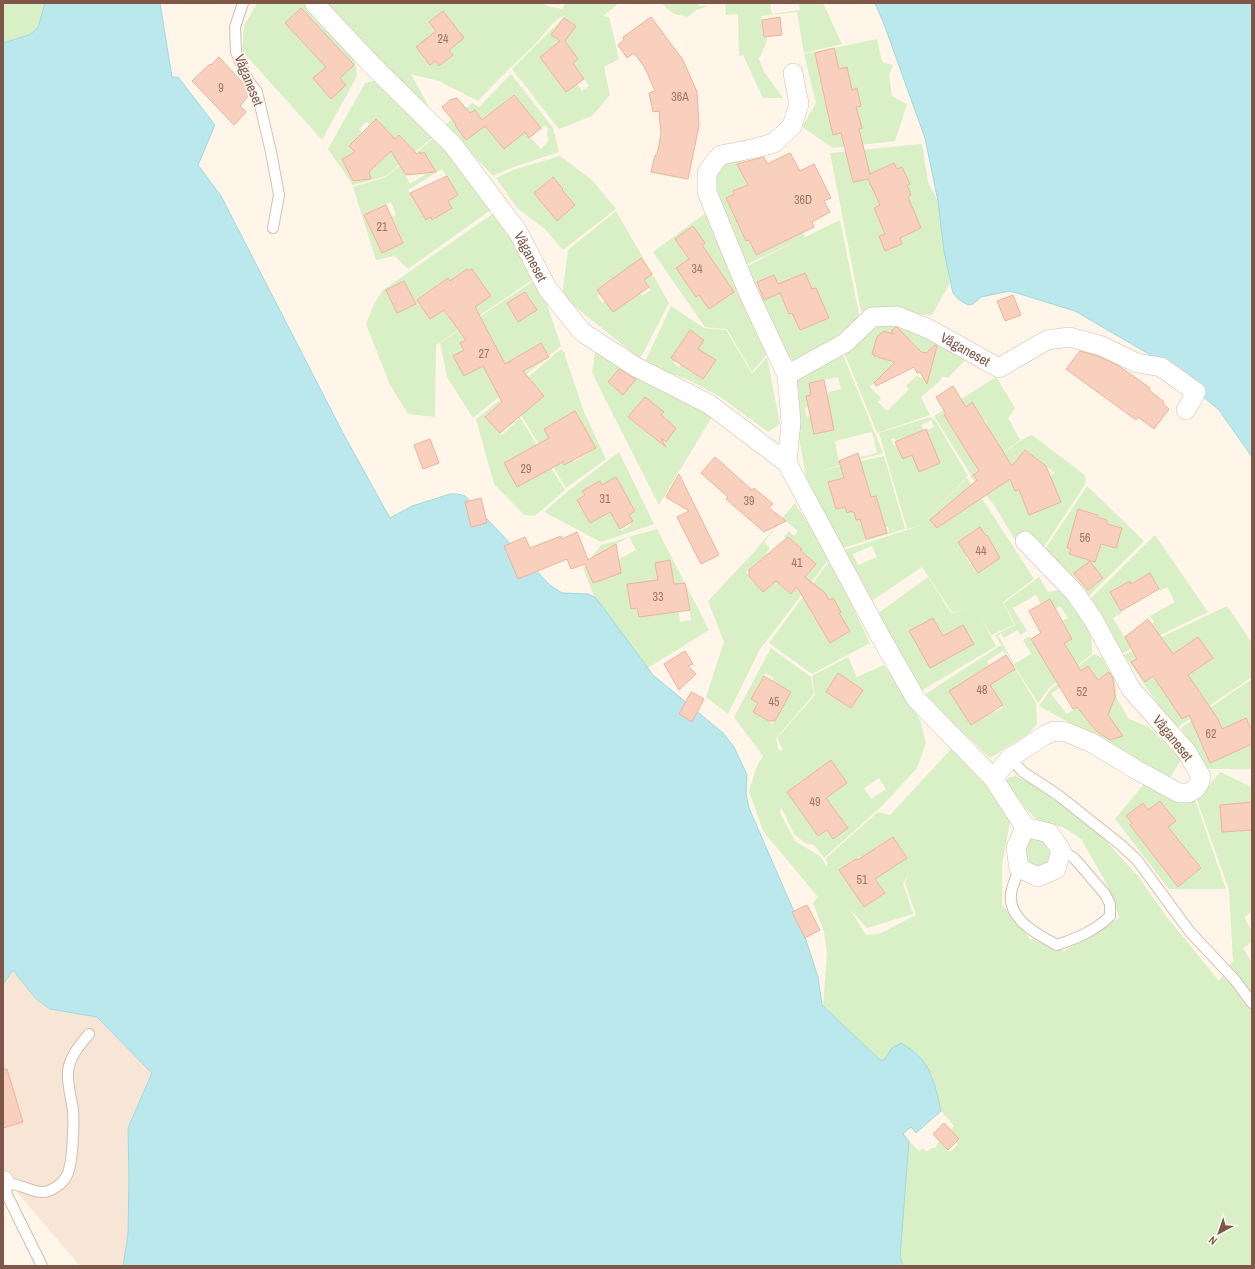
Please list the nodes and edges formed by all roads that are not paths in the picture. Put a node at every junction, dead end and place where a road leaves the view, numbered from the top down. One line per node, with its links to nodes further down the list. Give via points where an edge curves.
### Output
1 (243, 3): 4 (lane, Våganeset, via 235,27 236,52 248,80 257,92 270,152 279,195)
2 (314, 3): 7 (street, Våganeset, via 453,145 518,232 547,288 582,332 636,367 709,404)
3 (793, 74): 5 (street, via 799,104 792,126 774,143 721,155 707,173 707,192 748,292)
4 (273, 228)
5 (787, 375): 6 (street, Våganeset, via 845,343 872,317 897,316 929,328 999,368 1047,340 1069,337 1102,346 1137,363 1161,367 1196,392); 7 (street, via 791,422)
6 (1186, 410)
7 (787, 463): 10 (street, Våganeset, via 916,699)
8 (1025, 541): 9 (street, Våganeset, via 1075,593 1093,619 1131,689 1187,752 1201,777 1195,789 1188,793 1179,793 1092,743 1066,732 1054,731 1045,735)
9 (1010, 758): 10 (street, Våganeset); 14 (lane, via 1023,772 1058,795 1137,860 1190,932 1235,980)
10 (993, 778): 11 (street, Våganeset)
11 (1025, 827): 12 (street, via 1049,833); 13 (street, via 1016,848)
12 (1061, 850): 13 (street, via 1056,869 1050,872 1038,877); 13 (lane, via 1074,858 1105,894 1110,904 1110,916 1101,925 1078,938 1057,945 1038,936 1018,918 1012,906 1011,890)
13 (1020, 868)
14 (1252, 1003)
15 (89, 1034): 16 (lane, via 72,1057 68,1070 73,1112 70,1161 66,1177 52,1190 44,1192)
16 (4, 1181): 17 (lane, via 7,1195)
17 (42, 1266)

